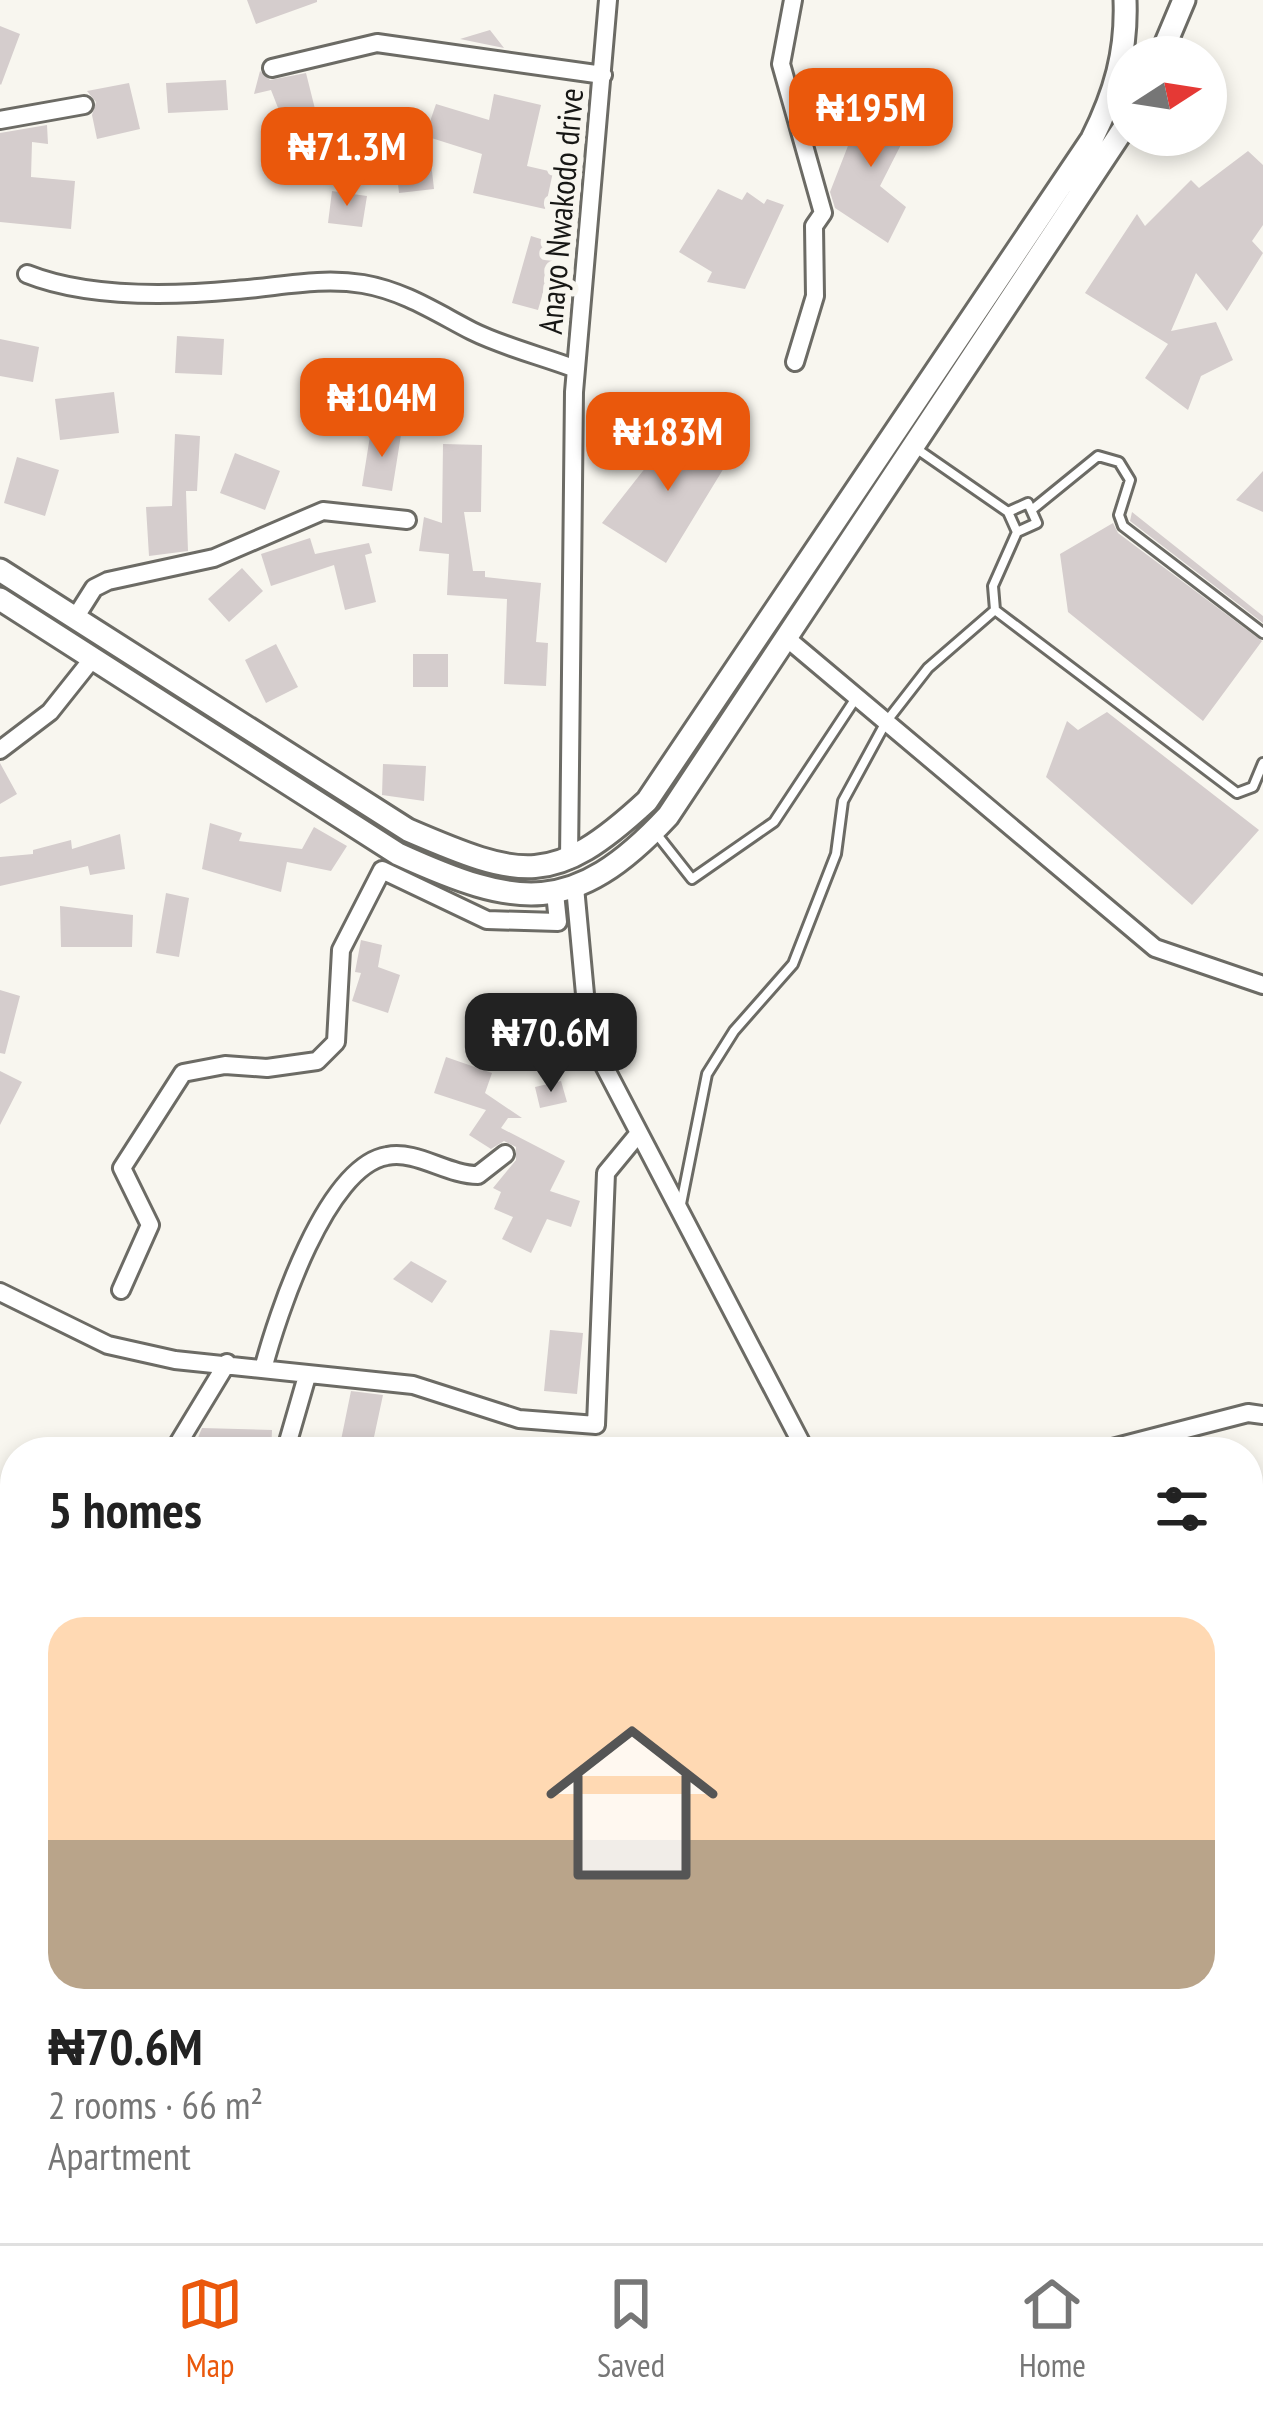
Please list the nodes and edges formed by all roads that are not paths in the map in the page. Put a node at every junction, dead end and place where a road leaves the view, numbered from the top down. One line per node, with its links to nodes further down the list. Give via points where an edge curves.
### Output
1 (608, 0): 8 (street, Anayo Nwakodo drive)
2 (793, 0): 14 (street, via 781,64 823,213 814,226 815,296)
3 (1125, 0): 5 (street)
4 (1184, 0): 6 (street)
5 (1126, 36)
6 (1169, 36)
7 (272, 68): 8 (street, via 377,44)
8 (603, 75): 15 (street, Anayo Nwakodo drive)
9 (84, 105): 11 (street)
10 (1107, 108): 33 (street, via 647,801 598,847)
11 (0, 120)
12 (1107, 154): 16 (street)
13 (27, 274): 15 (street, via 51,284 169,293 288,280 365,284)
14 (795, 362)
15 (576, 369): 33 (street, Anayo Nwakodo drive)
16 (916, 448): 18 (lane); 26 (street)
17 (1034, 508): 18 (lane, via 1020,502); 20 (lane, via 1032,529); 25 (lane, via 1090,461 1110,457 1130,480 1123,526)
18 (1008, 512): 20 (lane)
19 (407, 520): 24 (street, via 323,511 214,558 108,581)
20 (1017, 532): 23 (lane, via 993,586)
21 (0, 570): 24 (street)
22 (0, 599): 27 (street)
23 (995, 610): 29 (lane, via 928,668); 31 (lane, via 1237,793 1253,787)
24 (75, 618): 33 (street, via 409,830 473,858 522,866)
25 (1263, 633)
26 (790, 640): 28 (street); 32 (street)
27 (93, 658): 30 (street, via 50,712); 34 (street, via 398,854 466,885 524,896)
28 (856, 697): 29 (street); 32 (lane, via 774,822 692,879)
29 (886, 722): 35 (street, via 1155,947); 38 (lane, via 843,801 836,854 793,964 707,1074)
30 (0, 750)
31 (1263, 763)
32 (654, 832): 34 (street, via 636,851)
33 (569, 860)
34 (565, 890): 36 (street, via 589,1037); 39 (street, via 558,922 488,920 382,870 341,950 336,1042 317,1061 183,1073 146,1128 122,1168 150,1225)
35 (1263, 985)
36 (639, 1133): 38 (street); 43 (street, via 606,1174 596,1425 519,1419 413,1385)
37 (505, 1154): 42 (street, via 478,1175 401,1155 364,1166 307,1250)
38 (680, 1211): 47 (street)
39 (121, 1291)
40 (0, 1292): 41 (street, via 109,1345)
41 (227, 1364): 42 (street); 45 (street)
42 (263, 1369): 43 (street)
43 (307, 1376): 46 (street)
44 (1263, 1415): 48 (street)
45 (182, 1437)
46 (290, 1437)
47 (798, 1437)
48 (1155, 1437)

